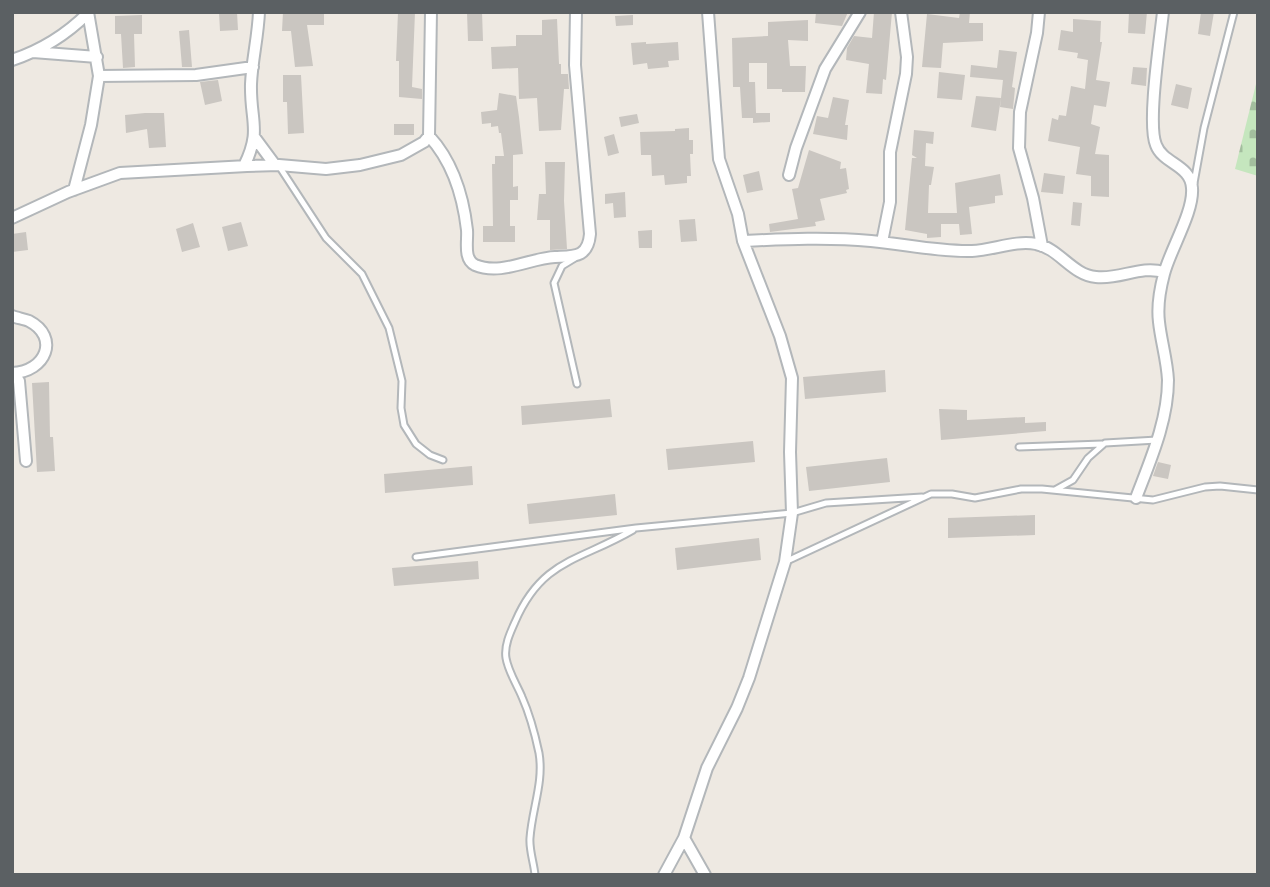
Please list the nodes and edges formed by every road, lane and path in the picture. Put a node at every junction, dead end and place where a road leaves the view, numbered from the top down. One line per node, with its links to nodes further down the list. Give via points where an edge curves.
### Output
1 (88, 12): 11 (street, via 69,32); 12 (street)
2 (259, 12): 14 (street)
3 (431, 12): 16 (street)
4 (576, 12): 27 (street, via 575,65 590,234 587,248)
5 (708, 12): 24 (street, via 719,159)
6 (860, 12): 20 (street, via 825,69)
7 (901, 12): 25 (street, via 906,74 890,152 890,202)
8 (1039, 12): 26 (street, via 1020,112 1019,148)
9 (1163, 12): 22 (street, via 1153,131 1159,152 1186,172)
10 (1234, 12): 22 (lane)
11 (33, 52): 12 (street); 13 (street)
12 (97, 57): 15 (street)
13 (12, 60)
14 (253, 68): 15 (street, via 196,75); 17 (street)
15 (99, 76): 21 (street)
16 (429, 136): 18 (street, via 401,155 360,165 327,169); 27 (street, via 448,160 457,182 471,262 508,267 542,258)
17 (255, 138): 18 (street); 19 (street)
18 (277, 165): 19 (street); 35 (lane, via 326,239 362,274 389,328 402,381 404,425 416,444)
19 (244, 166): 21 (street, via 120,173)
20 (789, 176)
21 (75, 190): 23 (street)
22 (1192, 190): 28 (street)
23 (12, 218)
24 (743, 241): 25 (street, via 804,237); 41 (street, via 792,378)
25 (882, 242): 26 (street, via 972,251 1034,243)
26 (1042, 246): 28 (street, via 1081,274 1094,277 1150,269)
27 (577, 256): 31 (lane, via 562,266 554,283)
28 (1164, 272): 32 (street, via 1159,321 1168,382)
29 (12, 316): 30 (street, via 31,322 46,346 40,364)
30 (13, 373): 36 (street, via 19,382)
31 (577, 384)
32 (1157, 440): 33 (lane); 40 (street)
33 (1105, 443): 34 (lane); 37 (lane, via 1073,480)
34 (1019, 447)
35 (443, 460)
36 (26, 461)
37 (1055, 490): 39 (lane, via 1021,489 975,498 939,493); 40 (lane)
38 (1258, 490): 40 (lane, via 1220,486 1161,500)
39 (922, 497): 41 (lane, via 826,503); 44 (lane)
40 (1136, 498)
41 (792, 513): 42 (lane); 44 (street)
42 (636, 528): 43 (lane); 47 (lane, via 545,575 523,604 509,636 506,656 540,757 541,778 529,841)
43 (416, 556)
44 (785, 562): 45 (street, via 749,678 707,768)
45 (684, 838): 46 (street); 48 (street)
46 (695, 859): 49 (street); 50 (street)
47 (535, 875)
48 (664, 875)
49 (698, 875)
50 (705, 875)

